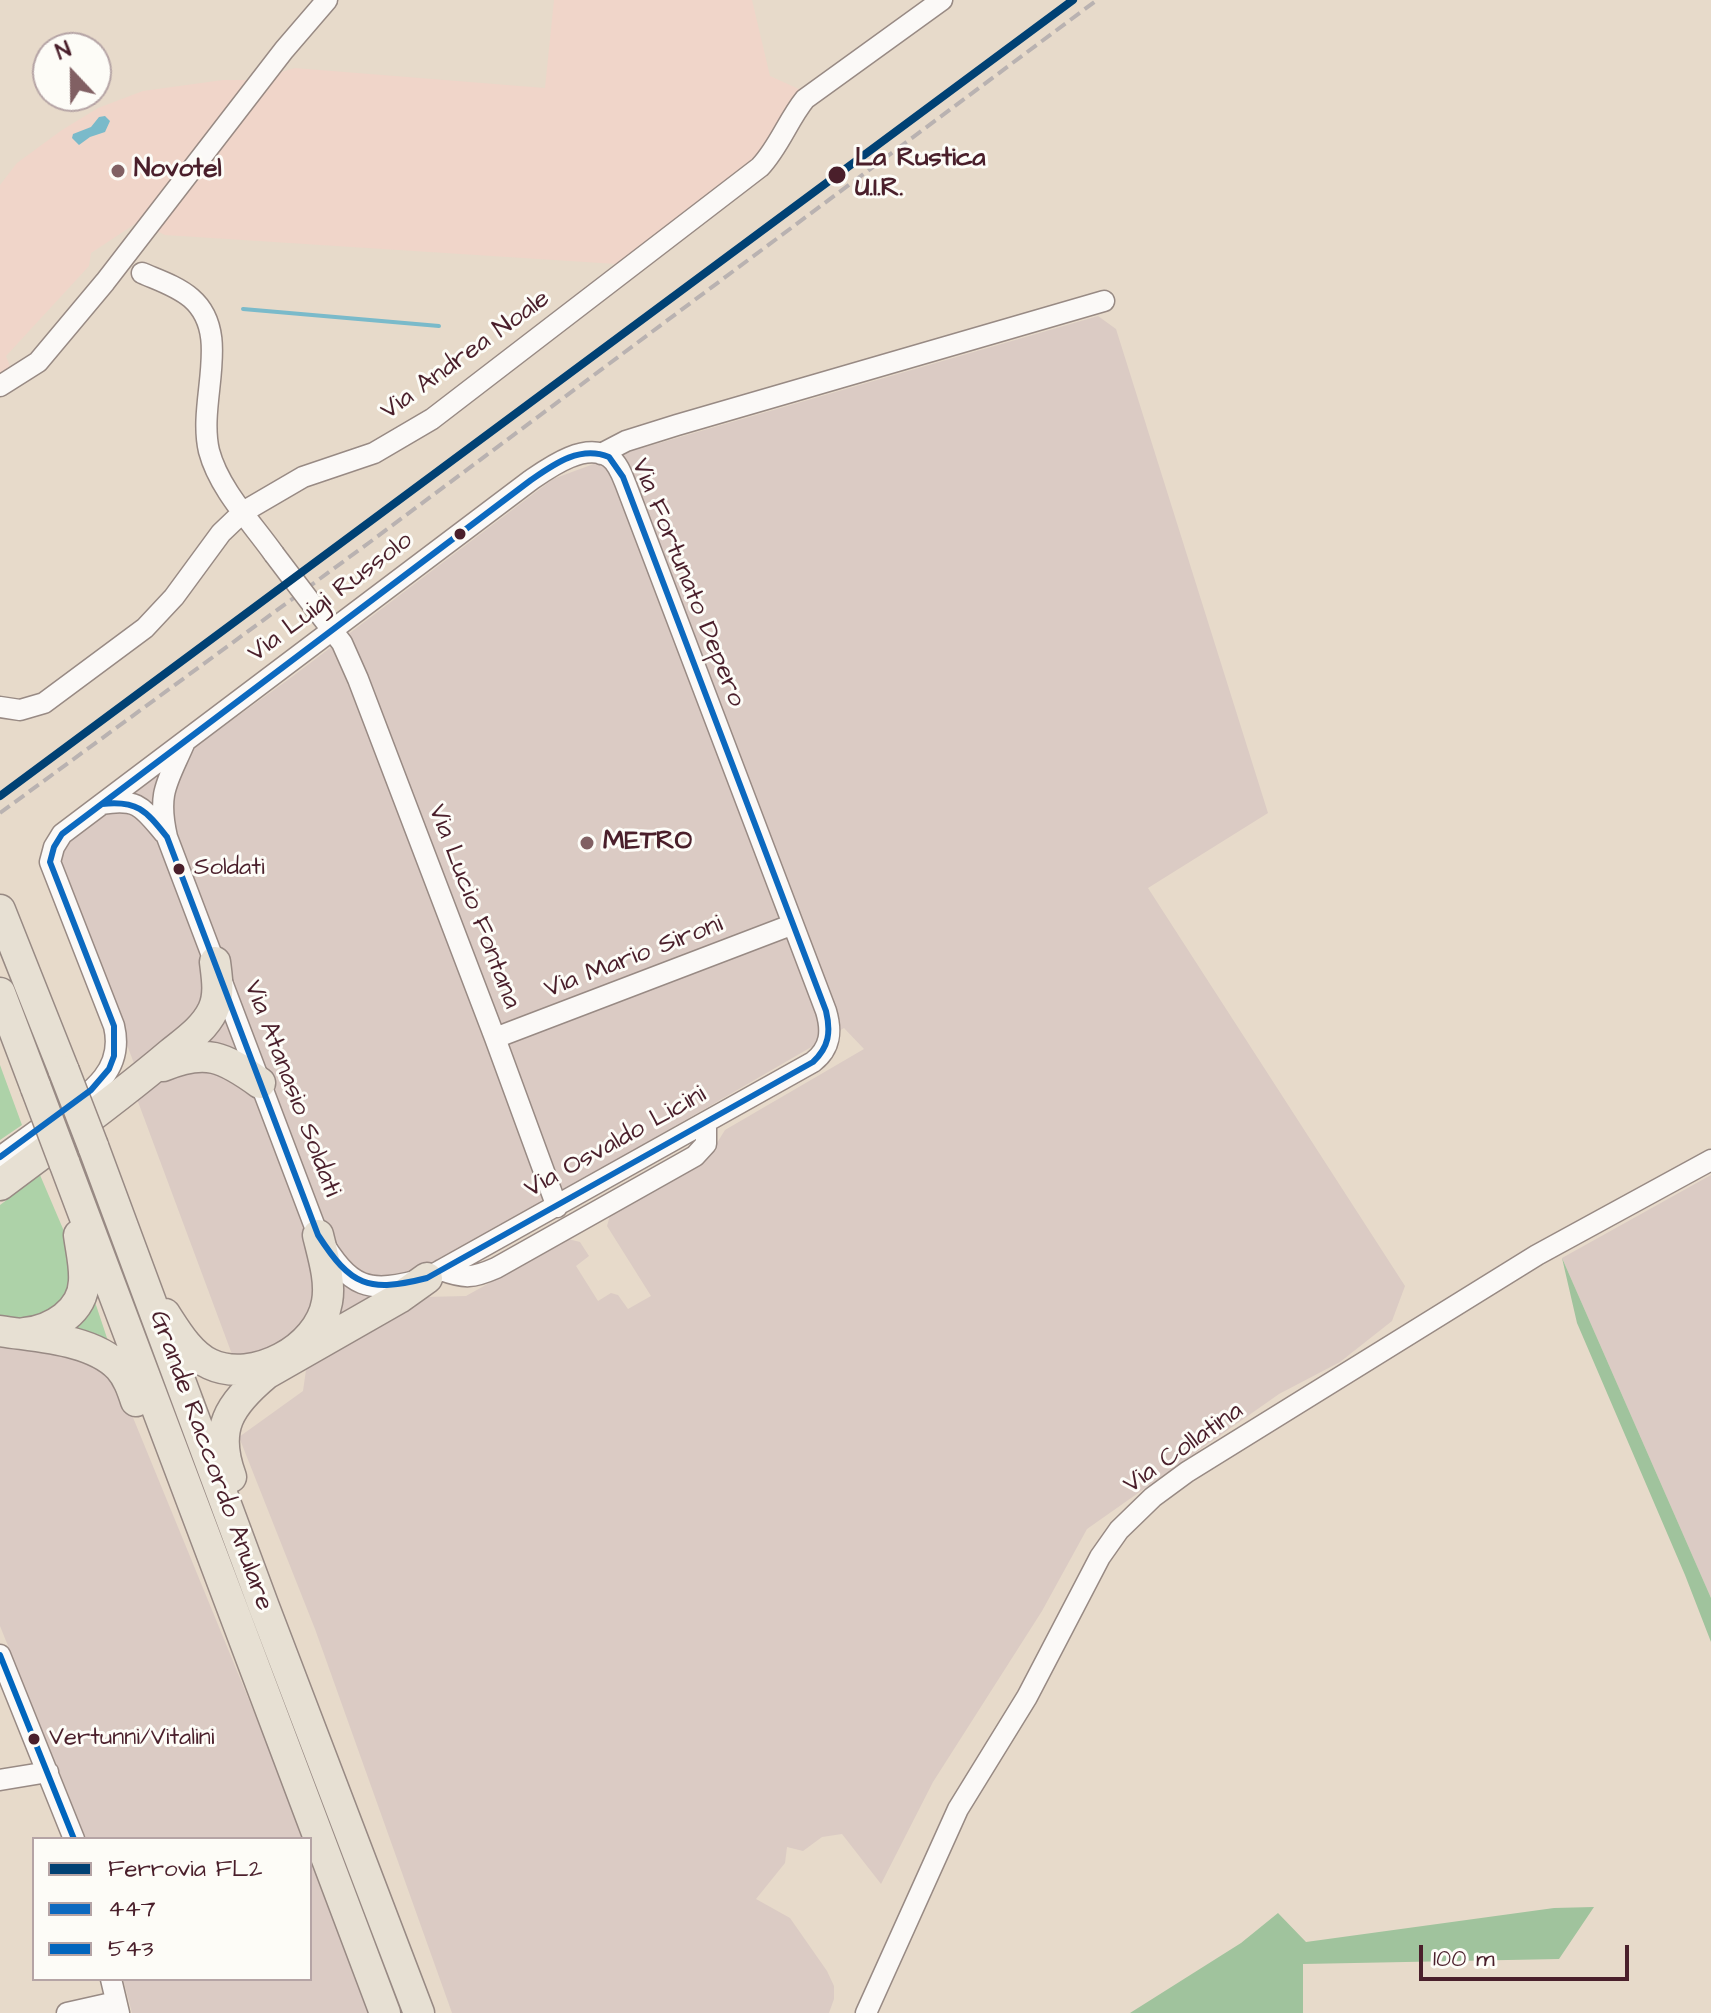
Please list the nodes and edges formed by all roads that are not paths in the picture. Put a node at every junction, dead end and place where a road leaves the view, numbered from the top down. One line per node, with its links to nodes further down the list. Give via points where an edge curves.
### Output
1 (327, 0): 5 (street, via 38,362)
2 (942, 0): 7 (street, Via Andrea Noale, via 805,99 760,167 432,419 374,453 303,477)
3 (142, 273): 7 (street, via 192,298 209,323 213,343 205,416 208,445 217,473)
4 (1104, 301): 6 (street, Via Fortunato Depero, via 677,425)
5 (0, 386)
6 (601, 454): 8 (street, Via Luigi Russolo, via 575,456 542,472); 14 (street, Via Fortunato Depero, via 613,461 626,485)
7 (243, 512): 8 (street, Via Lucio Fontana, bridge); 9 (street, Via Andrea Noale, via 145,628 44,703 20,710)
8 (331, 629): 10 (street, Via Luigi Russolo); 17 (street, Via Lucio Fontana, via 358,679)
9 (0, 707)
10 (184, 744): 11 (street, Via Luigi Russolo); 12 (street, Via Atanasio Soldati, via 164,790 161,810)
11 (102, 804): 12 (street, Via Atanasio Soldati, via 136,804); 22 (street, Via Luigi Russolo, via 62,834 50,862 114,1026 114,1059 95,1089)
12 (167, 837): 15 (street, Via Atanasio Soldati)
13 (0, 910): 28 (highway, Grande Raccordo Anulare, bridge)
14 (791, 925): 17 (street, Via Mario Sironi); 18 (street, Via Fortunato Depero, via 829,1021)
15 (215, 962): 19 (highway, via 212,1012); 20 (street, Via Atanasio Soldati)
16 (0, 993): 24 (highway, Grande Raccordo Anulare, bridge)
17 (495, 1038): 26 (street, Via Lucio Fontana)
18 (826, 1049): 21 (street, Via Osvaldo Licini, via 813,1062)
19 (150, 1072): 20 (highway, via 181,1059 208,1056 233,1064); 25 (highway)
20 (260, 1083): 27 (street, Via Atanasio Soldati)
21 (706, 1123): 26 (street, Via Osvaldo Licini); 29 (street, via 706,1144 695,1156 496,1268 476,1277)
22 (0, 1157)
23 (1711, 1160): 43 (street, Via Collatina, via 1537,1255 1187,1472 1119,1530 958,1809)
24 (68, 1170): 30 (highway, via 83,1291 61,1320 46,1328); 31 (highway, Grande Raccordo Anulare)
25 (0, 1185)
26 (557, 1207): 29 (street, Via Osvaldo Licini)
27 (318, 1235): 28 (highway, via 328,1287 327,1305 316,1328 302,1345 278,1358 237,1370 195,1355 150,1289); 29 (street, Via Atanasio Soldati, via 343,1271 368,1286 386,1288)
28 (127, 1240): 32 (highway, Grande Raccordo Anulare)
29 (434, 1274): 32 (highway, via 266,1374 230,1414 224,1426 225,1454)
30 (9, 1332): 31 (highway, via 85,1348 120,1369)
31 (203, 1535): 41 (highway, Grande Raccordo Anulare)
32 (264, 1607): 42 (highway, Grande Raccordo Anulare)
33 (0, 1655): 34 (street)
34 (5, 1679): 35 (street)
35 (48, 1772): 36 (street); 37 (street)
36 (0, 1780)
37 (73, 1837)
38 (111, 1981): 39 (street)
39 (118, 2008): 40 (street)
40 (67, 2013)
41 (385, 2013)
42 (419, 2013)
43 (866, 2013)

